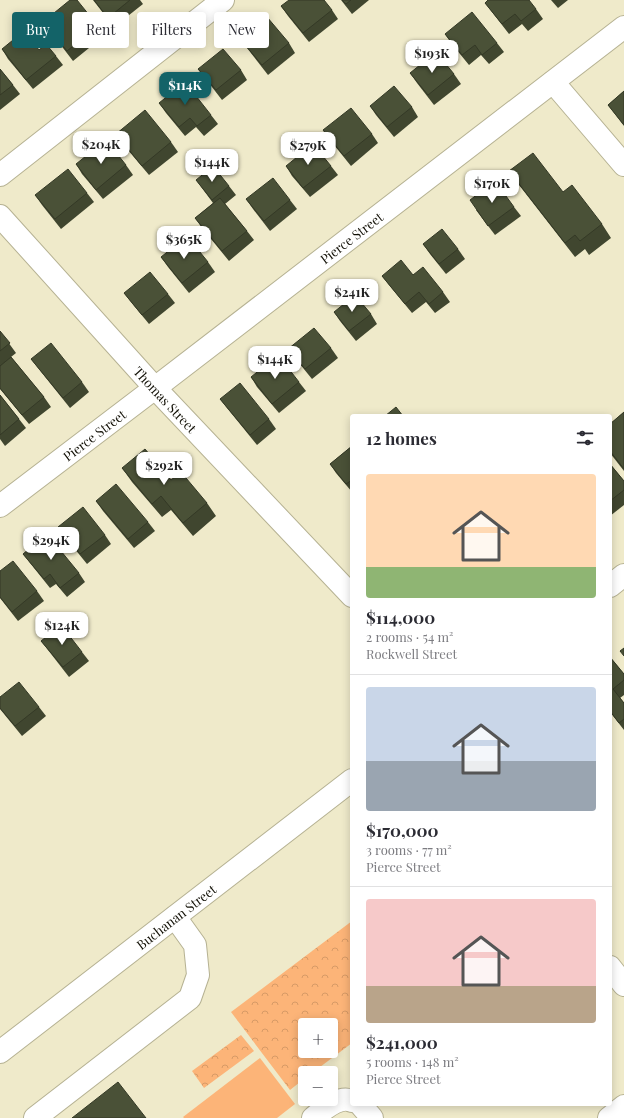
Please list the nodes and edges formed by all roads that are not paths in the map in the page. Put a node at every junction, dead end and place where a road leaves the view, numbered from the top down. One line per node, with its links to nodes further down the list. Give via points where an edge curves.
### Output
1 (223, 0): 5 (street)
2 (624, 27): 3 (street, Pierce Street)
3 (553, 82): 4 (street); 7 (street, Pierce Street)
4 (624, 165)
5 (0, 175)
6 (0, 216): 7 (street, Thomas Street)
7 (155, 388): 8 (street, Pierce Street); 11 (street, Thomas Street)
8 (0, 506)
9 (624, 575): 10 (street)
10 (612, 584)
11 (350, 594)
12 (350, 782): 13 (street, Buchanan Street)
13 (175, 917): 16 (street, Buchanan Street); 20 (street, via 195,945 198,975 190,998)
14 (612, 970): 15 (street)
15 (624, 985)
16 (0, 1052)
17 (350, 1100): 21 (street, via 332,1103)
18 (362, 1106): 22 (street)
19 (624, 1106): 23 (street)
20 (35, 1118)
21 (313, 1118)
22 (372, 1118)
23 (609, 1118)

